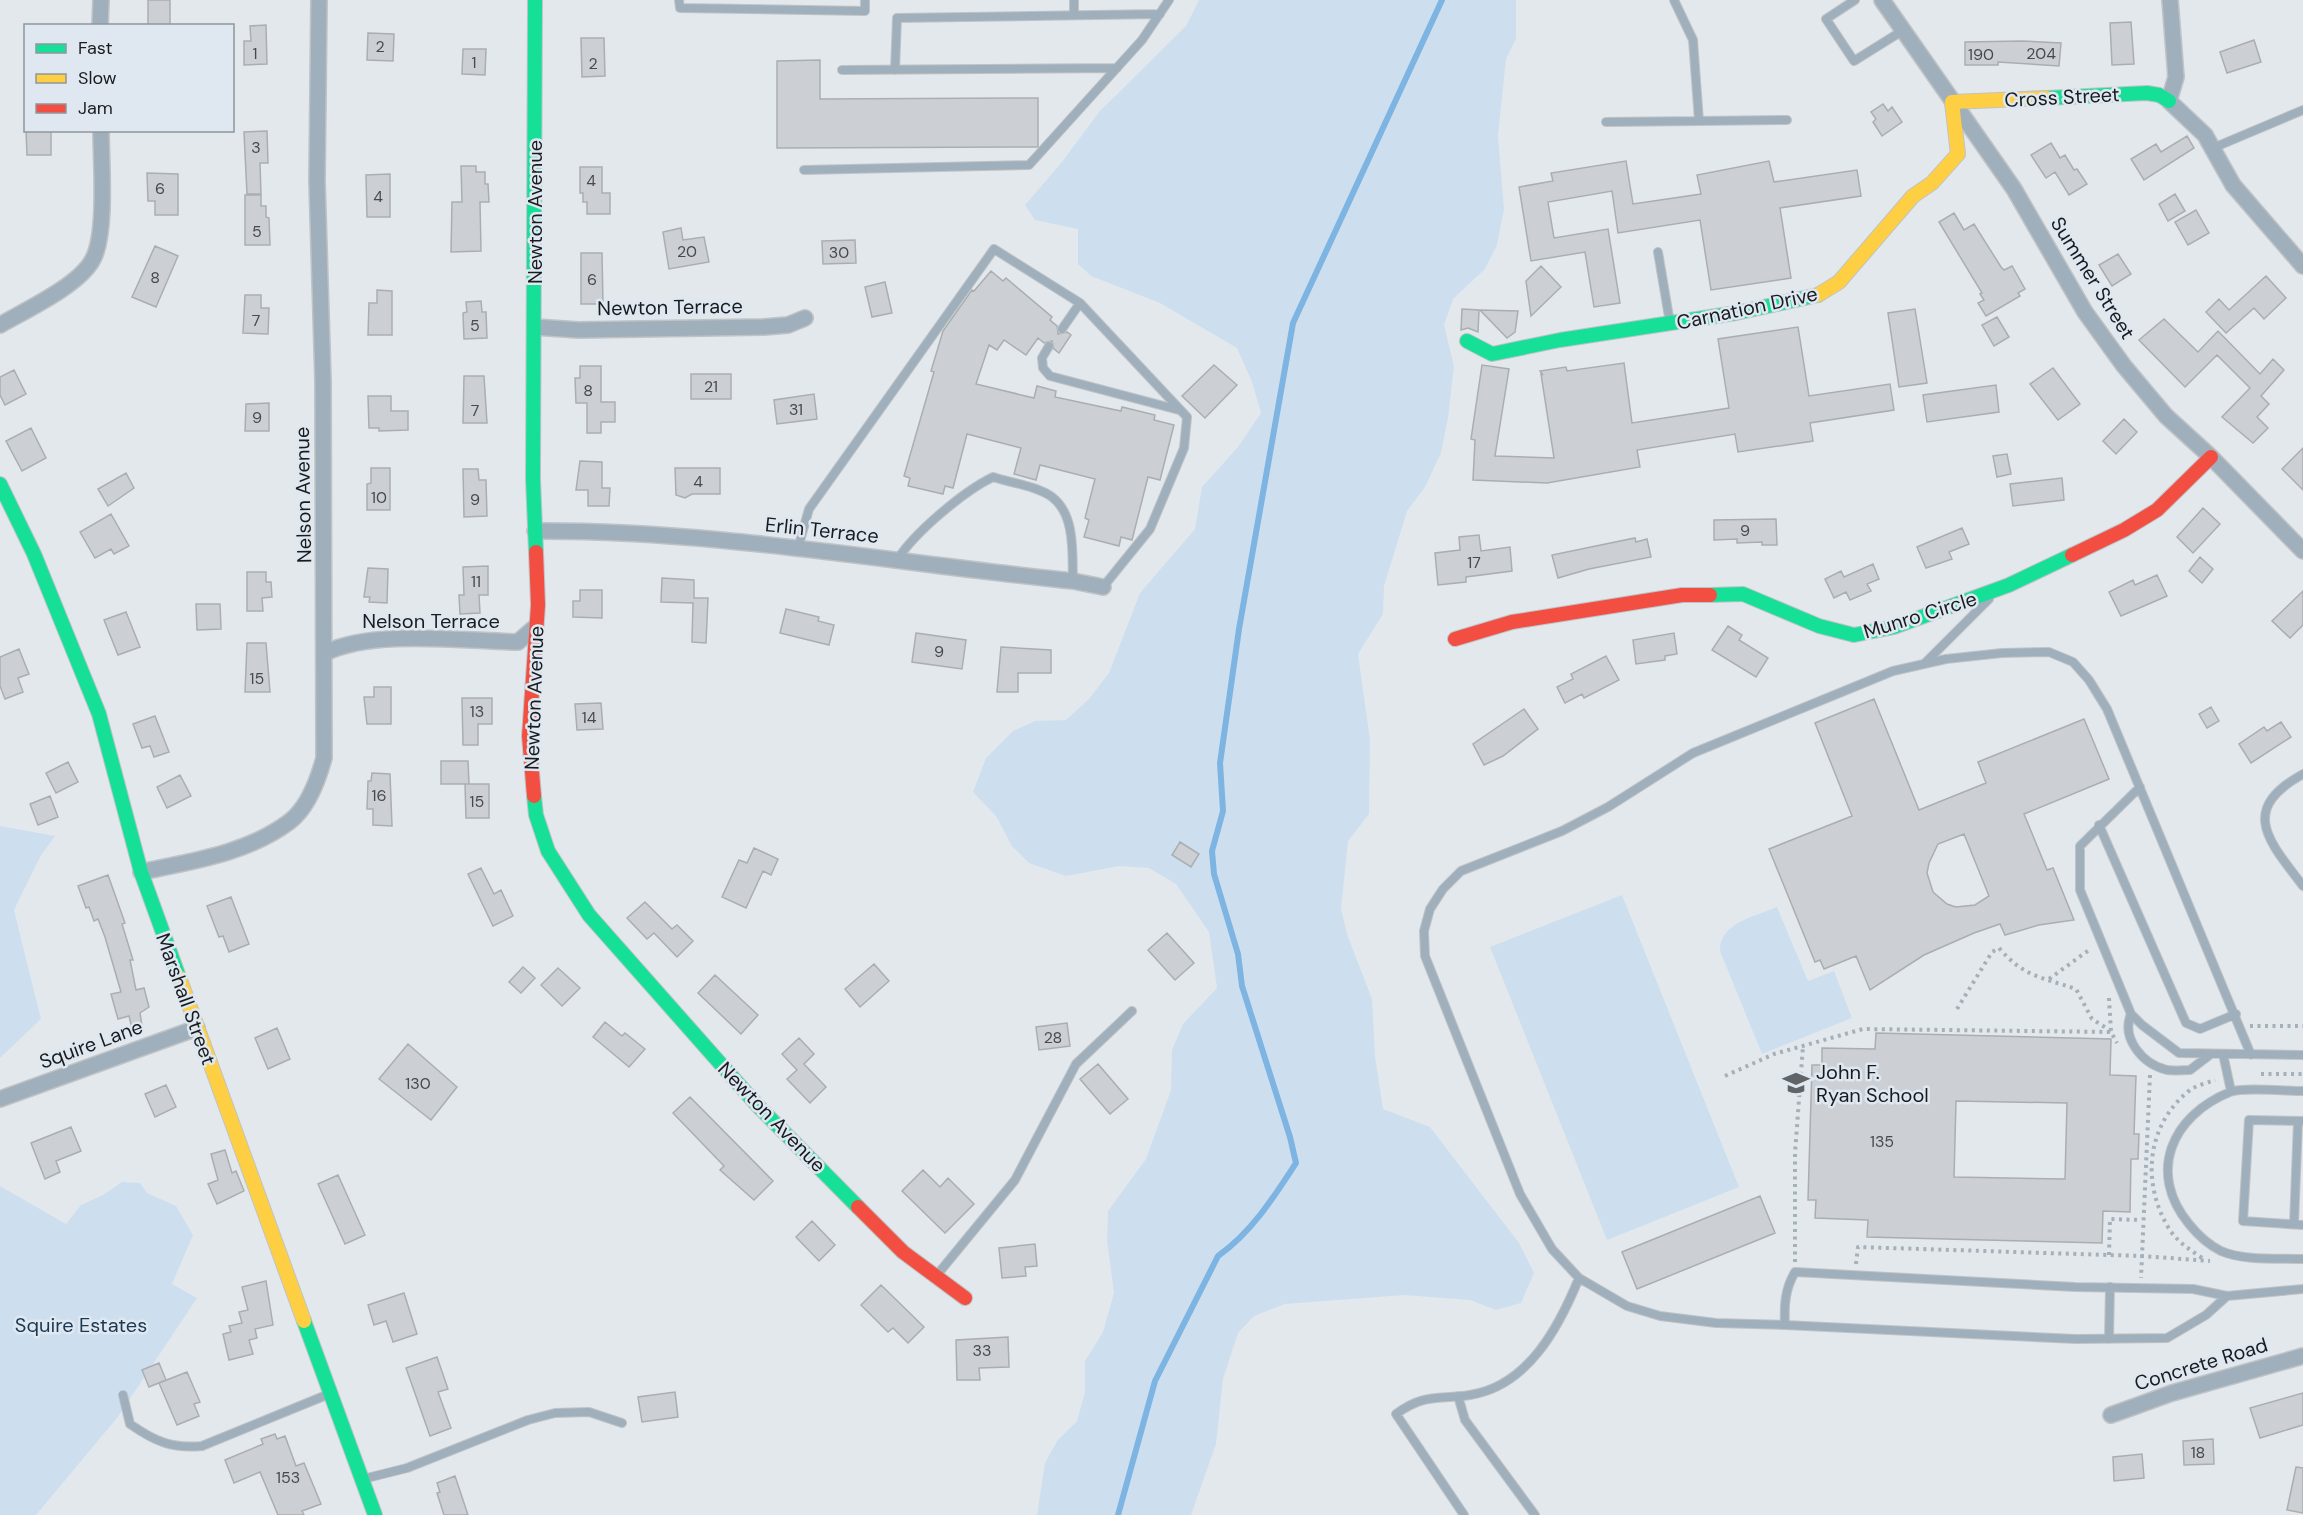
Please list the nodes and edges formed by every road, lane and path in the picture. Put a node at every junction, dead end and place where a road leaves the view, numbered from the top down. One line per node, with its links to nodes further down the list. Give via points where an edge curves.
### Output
1 (101, 0): 14 (street)
2 (319, 0): 50 (street, Nelson Avenue, via 316,181 323,381)
3 (535, 0): 34 (street, Newton Avenue)
4 (679, 0): 5 (lane, via 680,8 865,11)
5 (865, 0)
6 (1074, 0): 13 (lane)
7 (1169, 0): 12 (lane)
8 (1674, 0): 23 (lane, via 1693,40)
9 (1855, 0): 15 (lane, via 1826,19 1854,61)
10 (1882, 0): 15 (street, Summer Street)
11 (2170, 0): 19 (street, via 2176,77)
12 (1160, 14): 13 (lane); 16 (lane)
13 (1074, 15): 18 (lane, via 897,18)
14 (100, 24)
15 (1902, 31): 20 (street, Summer Street)
16 (1117, 68): 18 (lane); 27 (lane, via 1029,165)
17 (842, 70): 18 (lane)
18 (895, 70)
19 (2169, 101): 20 (street, Cross Street, via 2147,93); 26 (street, via 2205,135)
20 (1952, 102): 33 (street, Carnation Drive, via 1958,154 1932,183 1913,196 1829,290); 39 (street, Summer Street, via 2014,189 2085,312 2124,366 2166,416)
21 (2303, 110): 26 (lane)
22 (1787, 120): 23 (lane)
23 (1699, 121): 24 (lane)
24 (1606, 122)
25 (101, 132): 32 (street, via 100,219 93,260 62,290)
26 (2213, 148): 29 (street, via 2233,185)
27 (804, 170)
28 (1658, 252): 33 (lane)
29 (2303, 266)
30 (1080, 303): 35 (lane); 38 (lane); 42 (lane, via 994,249 810,509)
31 (805, 318): 34 (street, Newton Terrace, via 788,325 764,327)
32 (0, 324)
33 (1671, 324): 36 (street, Carnation Drive, via 1492,354)
34 (535, 327): 41 (street, Newton Avenue)
35 (1062, 329)
36 (1467, 341)
37 (1049, 346): 38 (lane, via 1042,358 1043,368 1050,376)
38 (1180, 410): 46 (lane, via 1187,417 1184,448 1150,529)
39 (2211, 457): 43 (street, Summer Street); 47 (street, Munro Circle, via 2184,486 2141,520)
40 (0, 484): 55 (street, Marshall Street, via 34,554 99,714)
41 (535, 531): 42 (street, Erlin Terrace, via 672,536); 48 (street, Newton Avenue, via 538,605)
42 (798, 548): 44 (street, Erlin Terrace)
43 (2303, 551)
44 (897, 560): 45 (street, Erlin Terrace); 45 (lane, via 917,534 970,489 993,477 1051,496 1065,513 1072,544)
45 (1073, 581): 46 (street, Erlin Terrace)
46 (1103, 587)
47 (2000, 589): 49 (street, Munro Circle, via 1922,618 1854,635 1819,626 1743,594 1707,593 1512,622); 51 (lane)
48 (534, 628): 50 (street, Nelson Terrace, via 518,642 350,642); 90 (street, Newton Avenue, via 529,736 533,794 548,851 565,881 589,915 757,1105 903,1252)
49 (1455, 639)
50 (325, 653): 55 (street, Nelson Avenue, via 324,758 319,777 298,812 289,822 230,853)
51 (1924, 664): 53 (lane, via 2002,653 2049,652 2073,662 2107,709); 92 (lane, via 1893,671 1693,753 1562,831 1461,871 1430,909 1424,931 1425,956 1520,1194 1552,1249)
52 (2303, 774): 56 (lane, via 2282,786 2267,805 2265,827 2274,847)
53 (2140, 788): 54 (lane); 65 (lane)
54 (2099, 825): 64 (lane, via 2080,846 2080,890); 65 (lane, via 2186,1023 2200,1029)
55 (141, 872): 68 (street, Marshall Street)
56 (2303, 886)
57 (2085, 941): 58 (path)
58 (2088, 950): 59 (path); 60 (path)
59 (2093, 959)
60 (2048, 979): 62 (path, via 2026,972 1999,948 1995,949); 69 (path, via 2076,989 2092,1019)
61 (2108, 993): 69 (path)
62 (1957, 1010)
63 (1132, 1011): 90 (lane, via 1076,1064 1015,1180)
64 (2131, 1014): 71 (lane, via 2179,1053); 71 (lane, via 2126,1026 2128,1039 2147,1060 2166,1070 2190,1070)
65 (2235, 1014): 66 (lane)
66 (2241, 1026): 67 (path); 73 (lane)
67 (2303, 1026)
68 (197, 1028): 81 (street, Squire Lane); 101 (street, Marshall Street)
69 (2111, 1032): 70 (path, via 1863,1029)
70 (1803, 1046): 78 (path); 89 (path, via 1795,1153)
71 (2211, 1054): 72 (lane)
72 (2223, 1054): 73 (lane); 77 (lane)
73 (2251, 1055): 74 (lane)
74 (2303, 1055)
75 (2258, 1074): 76 (path)
76 (2303, 1074)
77 (2226, 1075): 79 (lane); 88 (path, via 2191,1089 2168,1112 2151,1152 2155,1200 2169,1228 2182,1244)
78 (1725, 1076)
79 (2232, 1091): 80 (lane); 87 (lane, via 2196,1111 2177,1133 2167,1169 2174,1200 2180,1214 2218,1250)
80 (2303, 1091)
81 (0, 1099)
82 (2300, 1121): 84 (lane); 84 (lane, via 2249,1120 2242,1221)
83 (2141, 1220): 86 (path, via 2110,1219)
84 (2294, 1224): 85 (lane)
85 (2303, 1225)
86 (2109, 1255): 91 (path, via 1858,1247); 94 (path, via 2142,1256)
87 (2303, 1259)
88 (2205, 1260)
89 (1795, 1272): 91 (lane); 98 (lane, via 1788,1285)
90 (936, 1276): 97 (street, Newton Avenue)
91 (1854, 1276): 93 (lane)
92 (1580, 1278): 98 (lane, via 1627,1306 1660,1316); 103 (lane, via 1552,1334 1516,1374 1497,1386)
93 (2110, 1287): 94 (lane); 99 (lane)
94 (2141, 1288): 96 (lane, via 2193,1289)
95 (2303, 1288): 96 (lane)
96 (2227, 1296): 99 (lane, via 2206,1316 2167,1338)
97 (965, 1298)
98 (1785, 1325): 99 (lane)
99 (2109, 1339)
100 (2303, 1356): 104 (street, Concrete Road, via 2152,1399)
101 (330, 1393): 102 (lane, via 202,1446 181,1448 156,1442 130,1425); 106 (street, Marshall Street)
102 (123, 1395)
103 (1458, 1396): 108 (lane, via 1428,1397 1396,1414); 109 (lane, via 1465,1419)
104 (2111, 1415)
105 (622, 1423): 106 (lane, via 589,1412 555,1413 407,1468)
106 (362, 1479): 107 (street, Marshall Street)
107 (375, 1515)
108 (1464, 1515)
109 (1535, 1515)

